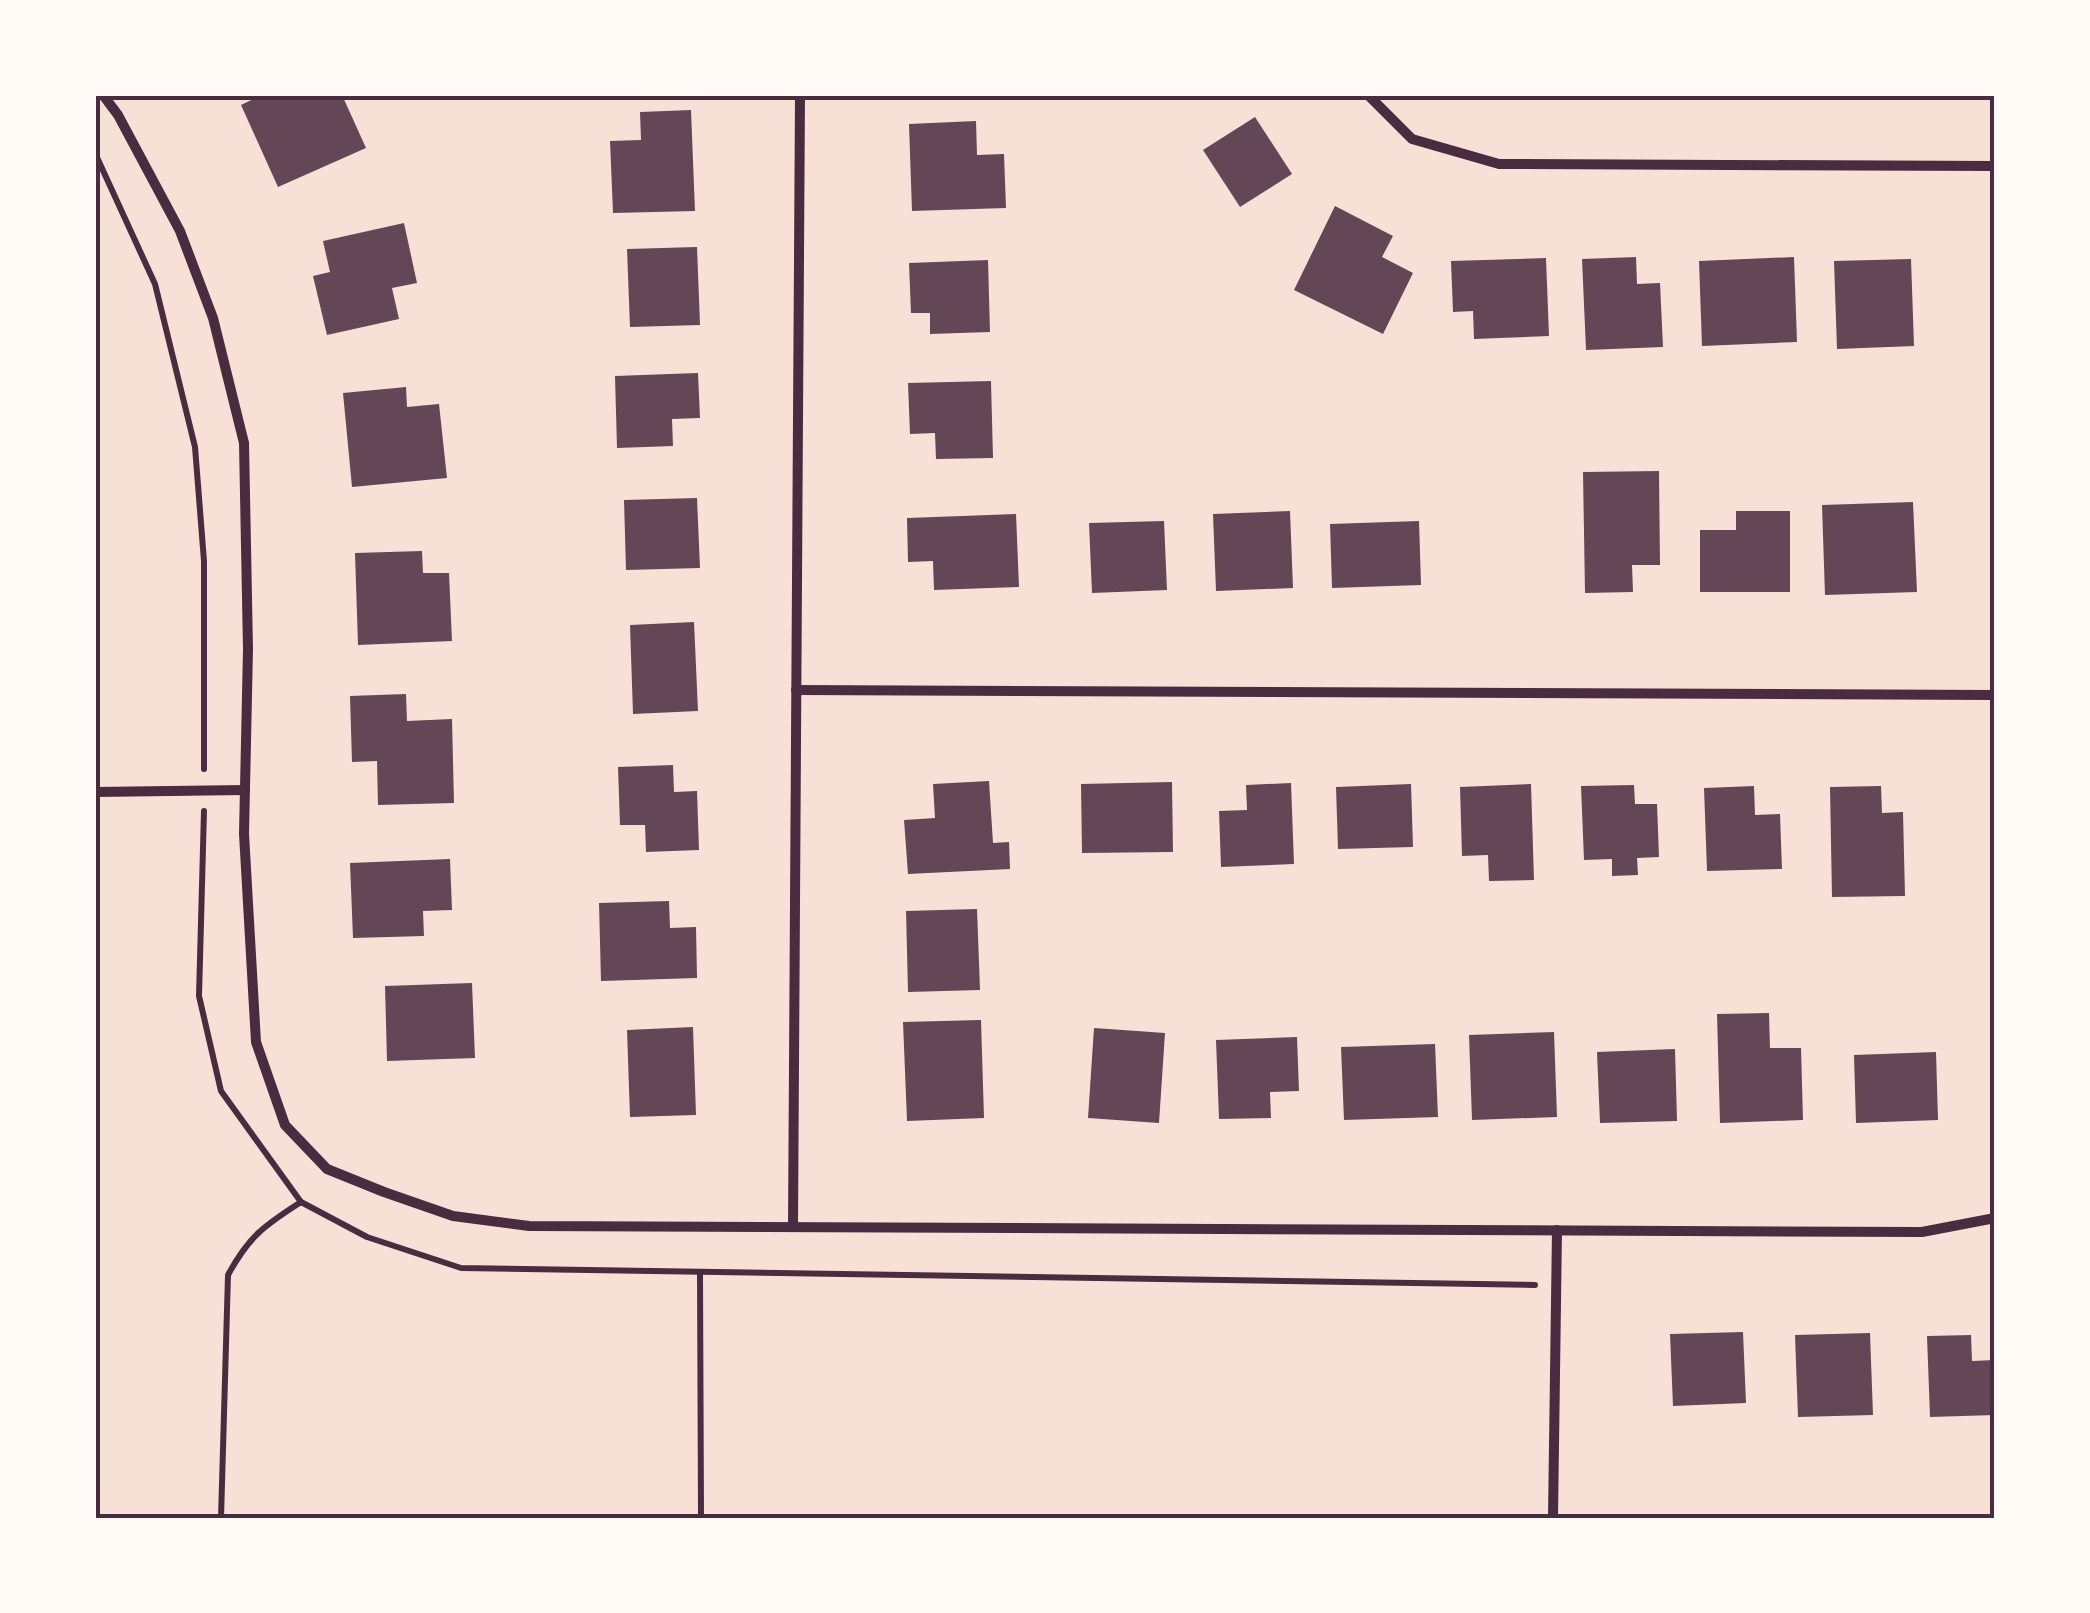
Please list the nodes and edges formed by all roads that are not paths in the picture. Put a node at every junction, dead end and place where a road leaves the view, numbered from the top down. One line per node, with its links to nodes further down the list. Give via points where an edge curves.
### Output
1 (103, 95): 7 (street, via 180,232 213,318 244,443)
2 (800, 95): 5 (street)
3 (1368, 95): 4 (street, via 1412,140 1499,164)
4 (1995, 166)
5 (796, 690): 6 (street); 10 (street)
6 (1995, 694)
7 (246, 790): 8 (street); 10 (street, via 256,1042 285,1125 328,1169 453,1216 529,1226)
8 (95, 792)
9 (1995, 1218): 11 (street, via 1922,1232)
10 (793, 1227): 11 (street)
11 (1556, 1230): 12 (street)
12 (1553, 1518)

